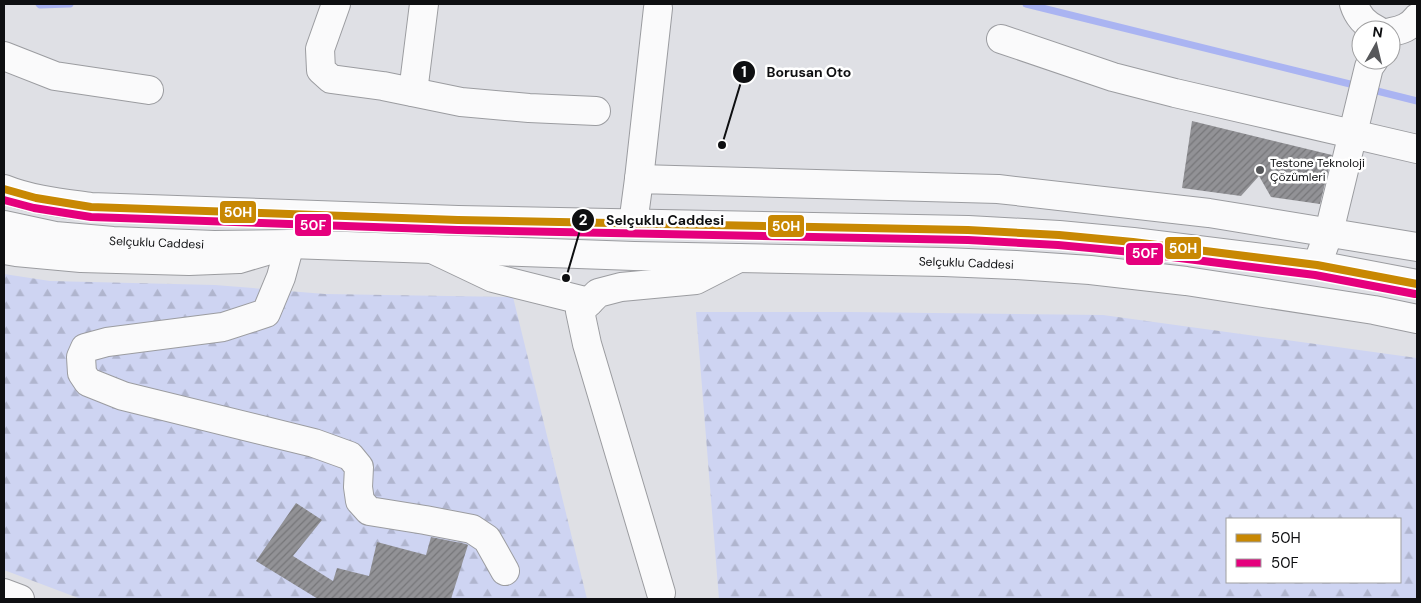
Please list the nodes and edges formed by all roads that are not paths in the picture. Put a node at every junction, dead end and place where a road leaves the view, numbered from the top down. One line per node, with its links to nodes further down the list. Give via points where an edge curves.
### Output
1 (336, 4): 10 (main road, via 320,49 321,70 331,79)
2 (424, 4): 10 (main road)
3 (1354, 4): 5 (main road)
4 (658, 8): 14 (main road)
5 (1363, 20)
6 (1002, 39): 12 (main road, via 1113,77 1175,93)
7 (4, 56): 9 (main road, via 55,76)
8 (1370, 70): 12 (main road)
9 (149, 90)
10 (413, 92): 11 (main road, via 461,102)
11 (596, 111)
12 (1355, 122): 13 (main road); 18 (main road)
13 (1417, 149)
14 (639, 179): 16 (main road); 18 (main road, via 998,189 1209,213)
15 (4, 189): 16 (main road, via 57,203 91,207)
16 (634, 224): 24 (main road, via 968,230 1059,235)
17 (4, 225): 19 (main road, Selçuklu Caddesi, via 56,236 104,240 214,245)
18 (1329, 232): 20 (main road); 24 (main road)
19 (290, 244): 21 (main road, Selçuklu Caddesi); 22 (main road, via 239,259 81,258); 28 (main road, via 266,313 223,326 85,348 81,357 82,373 88,382 123,396 314,443 350,456 359,467 360,501 369,511 472,529 487,539)
20 (1417, 247)
21 (432, 249): 23 (main road, Selçuklu Caddesi); 26 (main road, via 493,278)
22 (4, 250)
23 (739, 258): 26 (main road, via 696,280 621,287 598,293); 27 (main road, Selçuklu Caddesi, via 944,262 1090,270 1242,289)
24 (1317, 265): 25 (main road)
25 (1417, 284)
26 (589, 302): 29 (main road, via 580,311 587,344)
27 (1417, 318)
28 (506, 571)
29 (661, 592)
30 (4, 593): 31 (main road)
31 (20, 599)

